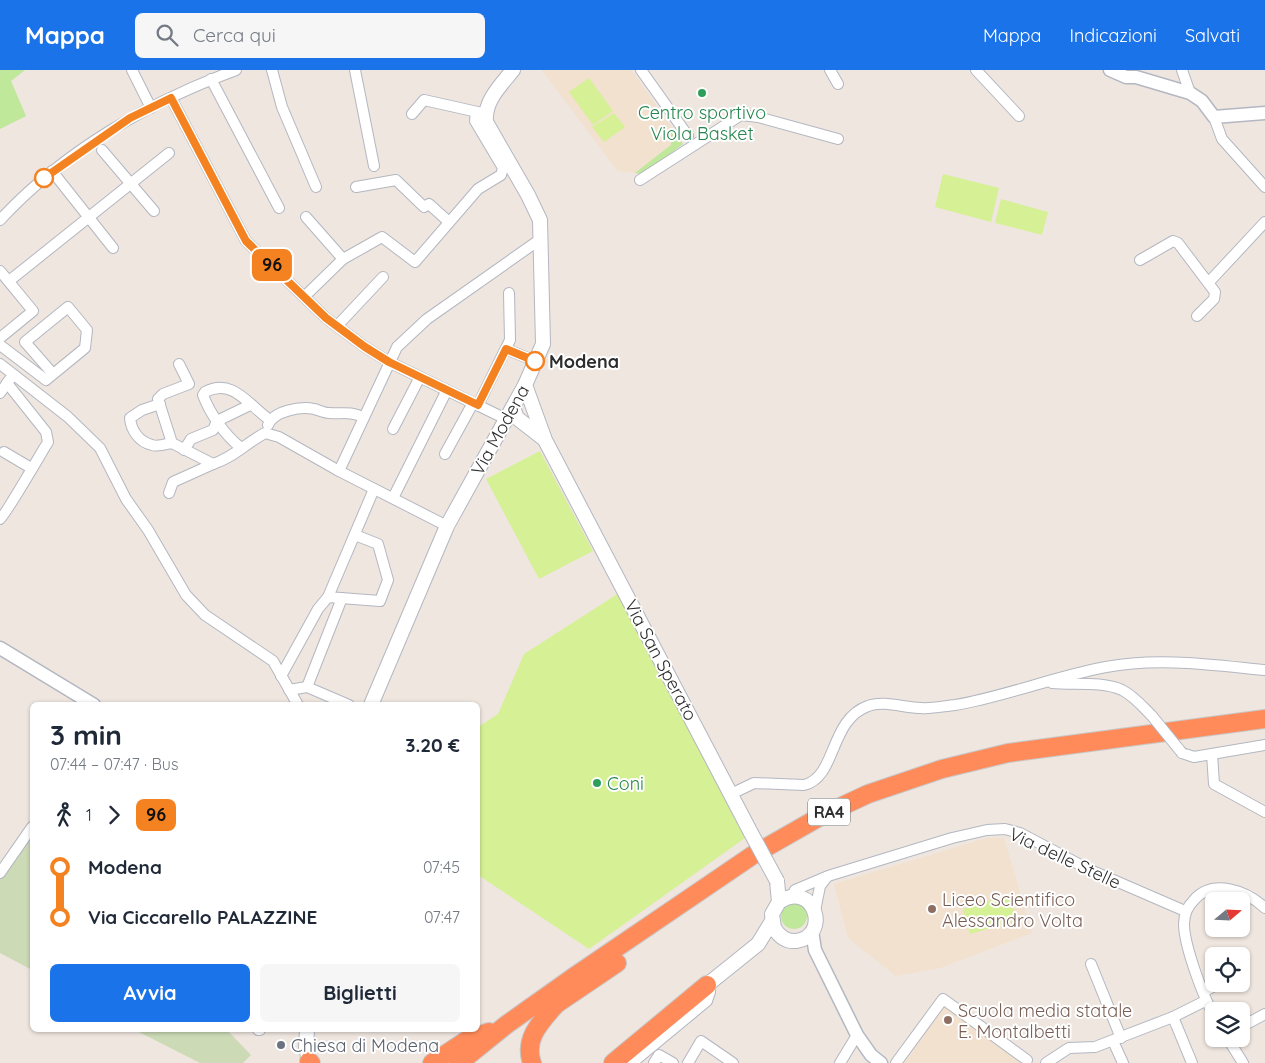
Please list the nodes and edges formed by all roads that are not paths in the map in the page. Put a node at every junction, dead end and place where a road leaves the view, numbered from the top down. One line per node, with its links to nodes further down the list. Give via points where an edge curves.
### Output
1 (132, 70): 16 (street)
2 (236, 70): 12 (street)
3 (272, 70): 30 (street, via 282,107)
4 (354, 70): 26 (street)
5 (513, 70): 17 (main road)
6 (641, 70): 22 (street)
7 (830, 70): 13 (street)
8 (976, 70): 20 (street)
9 (1110, 70): 11 (street, via 1126,77)
10 (1182, 70): 14 (street)
11 (1133, 74): 14 (street)
12 (211, 79): 15 (street); 33 (street)
13 (838, 84)
14 (1190, 93): 21 (street, via 1202,100)
15 (171, 98): 16 (street); 49 (street, via 246,241)
16 (151, 108): 27 (street, via 130,118)
17 (480, 113): 19 (street, via 424,100); 38 (street, via 475,121 503,171 478,189); 40 (main road, Via Modena, via 528,195 540,220)
18 (1265, 113): 21 (street)
19 (412, 114)
20 (1019, 116)
21 (1214, 117): 32 (street, via 1222,139)
22 (688, 136)
23 (838, 139): 28 (street, via 741,115)
24 (102, 150): 29 (street)
25 (169, 153): 29 (street)
26 (374, 166)
27 (52, 171): 35 (street); 37 (street)
28 (640, 180)
29 (130, 183): 34 (street); 35 (street)
30 (316, 187)
31 (356, 187): 38 (street, via 396,180 424,207 429,204)
32 (1265, 187)
33 (279, 208)
34 (154, 211)
35 (88, 216): 41 (street); 46 (street)
36 (306, 217): 42 (street)
37 (0, 220)
38 (449, 222): 42 (street, via 415,262 382,238)
39 (1265, 222): 47 (street)
40 (542, 238): 55 (main road, Via Modena, via 542,344); 56 (street, via 427,319 397,347)
41 (113, 248)
42 (342, 259): 49 (street)
43 (1140, 260): 47 (street, via 1173,241 1178,242)
44 (0, 271): 46 (street)
45 (383, 277): 51 (street)
46 (8, 281): 52 (street, via 33,311)
47 (1209, 282): 50 (street, via 1216,292 1214,299)
48 (509, 293): 54 (street, via 510,340)
49 (306, 296): 51 (street)
50 (1197, 316)
51 (337, 326): 56 (street)
52 (0, 338)
53 (0, 345): 60 (street, via 46,380)
54 (506, 349): 55 (street); 67 (street)
55 (535, 361): 63 (main road, Via Modena)
56 (389, 362): 61 (street); 71 (street)
57 (0, 364): 59 (street)
58 (179, 364): 66 (street, via 189,384 163,394 158,399)
59 (13, 374): 62 (street); 97 (street, via 68,417 100,448 126,499 186,595 205,615 273,662)
60 (54, 374): 60 (street, via 84,348 87,330 68,307 25,342)
61 (420, 377): 64 (street); 75 (street)
62 (7, 383): 65 (street); 85 (street, via 46,432 48,442)
63 (526, 385): 69 (main road, Via San Sperato); 70 (main road, Via Modena)
64 (447, 390): 67 (street); 89 (street)
65 (0, 393)
66 (160, 404): 79 (street); 79 (street, via 130,418 130,426 136,436 152,446)
67 (475, 404): 70 (street); 83 (street)
68 (250, 405): 72 (street); 73 (street); 73 (street, via 234,390 211,388 203,395)
69 (534, 413): 70 (main road); 78 (main road, Via San Sperato)
70 (510, 414): 74 (main road); 76 (main road, Via Modena)
71 (364, 417): 72 (street, via 351,412 327,413 301,408); 86 (street)
72 (270, 420): 77 (street)
73 (217, 421): 80 (street); 81 (street, via 213,430 191,439)
74 (526, 427): 76 (main road); 78 (main road)
75 (393, 429)
76 (499, 432): 91 (main road, Via Modena)
77 (265, 433): 80 (street); 86 (street, via 279,437)
78 (545, 440): 109 (main road, Via San Sperato)
79 (172, 443): 81 (street)
80 (240, 447): 84 (street, via 231,458)
81 (184, 450): 84 (street)
82 (4, 452): 85 (street)
83 (445, 454)
84 (213, 464): 88 (street, via 173,482)
85 (31, 468): 90 (street, via 11,506)
86 (339, 471): 87 (street)
87 (374, 489): 89 (street); 92 (street)
88 (169, 493)
89 (393, 498): 91 (street)
90 (0, 519)
91 (447, 526): 104 (main road, Via Modena)
92 (355, 536): 93 (street); 94 (street, via 378,544 388,580 380,601)
93 (328, 597): 94 (street); 97 (street, via 318,609)
94 (342, 598): 99 (street)
95 (0, 648): 101 (street)
96 (1265, 670): 98 (street, via 1164,662 1107,666)
97 (282, 676): 100 (street)
98 (1044, 682): 108 (street, bridge, via 1098,685 1122,690 1138,701 1182,753 1194,757); 109 (street, via 956,704 923,708 868,706 842,726 824,770 812,783 754,783)
99 (306, 687): 100 (street); 103 (street)
100 (289, 690): 102 (street)
101 (89, 702)
102 (296, 702)
103 (342, 702)
104 (373, 702)
105 (1265, 719): 133 (highway, RA4, via 1008,753 942,769 868,794 823,815 753,855)
106 (1265, 732): 129 (highway, RA4, via 1013,764 943,780 874,804 825,827 755,868)
107 (1265, 744): 108 (street)
108 (1212, 754): 110 (street, via 1214,784)
109 (731, 794): 114 (main road, Via San Sperato, bridge)
110 (1265, 812)
111 (30, 829): 112 (street)
112 (0, 873)
113 (828, 876): 114 (street, Via delle Stelle, via 794,890); 116 (street, via 820,886); 117 (street, Via delle Stelle, via 952,838 1005,829 1020,833 1088,869)
114 (785, 899): 116 (main road, via 805,900); 118 (main road, via 772,914)
115 (1265, 908): 117 (street, via 1256,900 1228,888 1208,888)
116 (814, 910): 119 (main road)
117 (1185, 911): 127 (street, via 1185,933)
118 (772, 921): 120 (main road); 122 (main road)
119 (812, 931): 121 (main road); 123 (street)
120 (782, 938): 121 (main road); 122 (main road, via 771,938)
121 (798, 940): 123 (street)
122 (758, 944): 125 (main road)
123 (814, 950): 135 (street)
124 (1091, 964): 136 (street)
125 (707, 984): 144 (highway); 145 (street, via 710,992 707,1001)
126 (1209, 992): 127 (street)
127 (1204, 997): 128 (street); 131 (street)
128 (1207, 1002)
129 (557, 1004): 142 (highway, RA4); 143 (highway, via 536,1028 529,1045)
130 (1265, 1014): 132 (street)
131 (1173, 1017): 136 (street); 155 (street)
132 (1250, 1022)
133 (506, 1025): 140 (highway, via 468,1040); 141 (highway, RA4)
134 (307, 1032): 139 (main road)
135 (857, 1035): 150 (street); 151 (street)
136 (1117, 1040): 153 (street, via 1095,1047 1069,1048); 154 (street)
137 (1233, 1047): 156 (street)
138 (1027, 1060): 152 (street, via 943,999)
139 (310, 1062)
140 (432, 1063)
141 (459, 1063)
142 (477, 1063)
143 (532, 1063)
144 (613, 1063)
145 (632, 1063)
146 (654, 1063): 147 (street, via 659,1055)
147 (673, 1063)
148 (688, 1063): 149 (street, via 701,1041)
149 (733, 1063)
150 (840, 1063)
151 (881, 1063)
152 (896, 1063)
153 (1046, 1063)
154 (1123, 1063)
155 (1192, 1063)
156 (1243, 1063)

